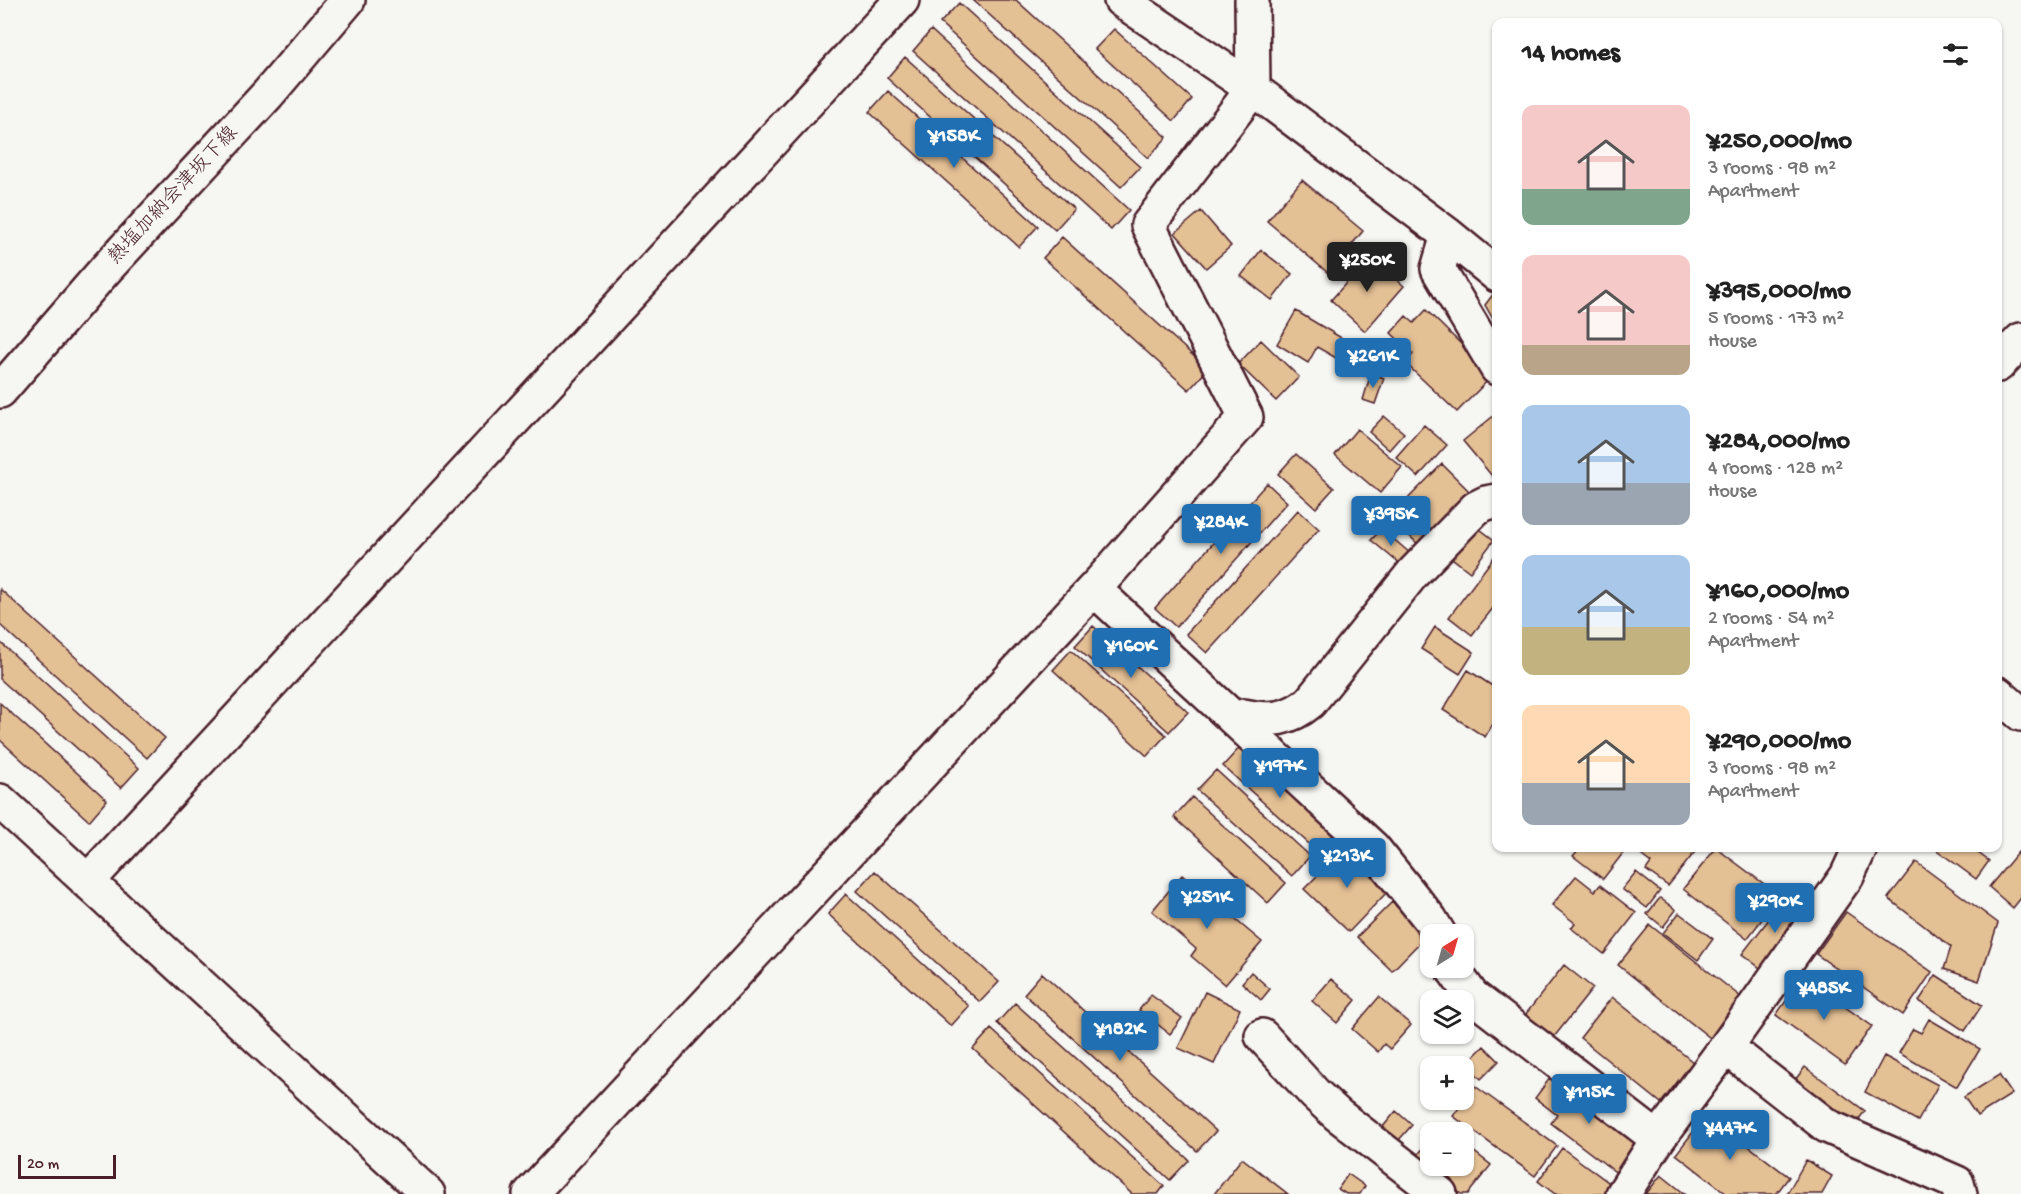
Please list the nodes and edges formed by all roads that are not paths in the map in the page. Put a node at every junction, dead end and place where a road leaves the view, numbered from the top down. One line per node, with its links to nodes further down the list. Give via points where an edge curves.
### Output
1 (348, 0): 11 (street, 熱塩加納会津坂下線)
2 (902, 0): 19 (street)
3 (1120, 0): 5 (street)
4 (1252, 0): 5 (street)
5 (1253, 89): 6 (street); 13 (street, via 1148,225 1246,417)
6 (1448, 235): 7 (street); 9 (street, via 1438,269)
7 (1492, 271)
8 (2021, 340): 10 (street)
9 (1492, 360)
10 (2002, 361)
11 (0, 392)
12 (1492, 502): 16 (street, via 1476,508 1413,573 1310,702 1290,716 1271,720 1244,716)
13 (1094, 589): 16 (street); 26 (street)
14 (2002, 697): 15 (street)
15 (2021, 714)
16 (1238, 722): 20 (street, via 1373,848)
17 (0, 801): 19 (street)
18 (1858, 852): 23 (street, via 1847,876)
19 (87, 882): 25 (street)
20 (1433, 924)
21 (1459, 978): 24 (street, via 1472,996)
22 (1262, 1036): 27 (street, via 1338,1115)
23 (1726, 1047): 24 (street); 29 (street, via 1827,1126 1957,1183)
24 (1658, 1139): 28 (street)
25 (428, 1194)
26 (530, 1194)
27 (1440, 1194)
28 (1623, 1194)
29 (1960, 1194)

